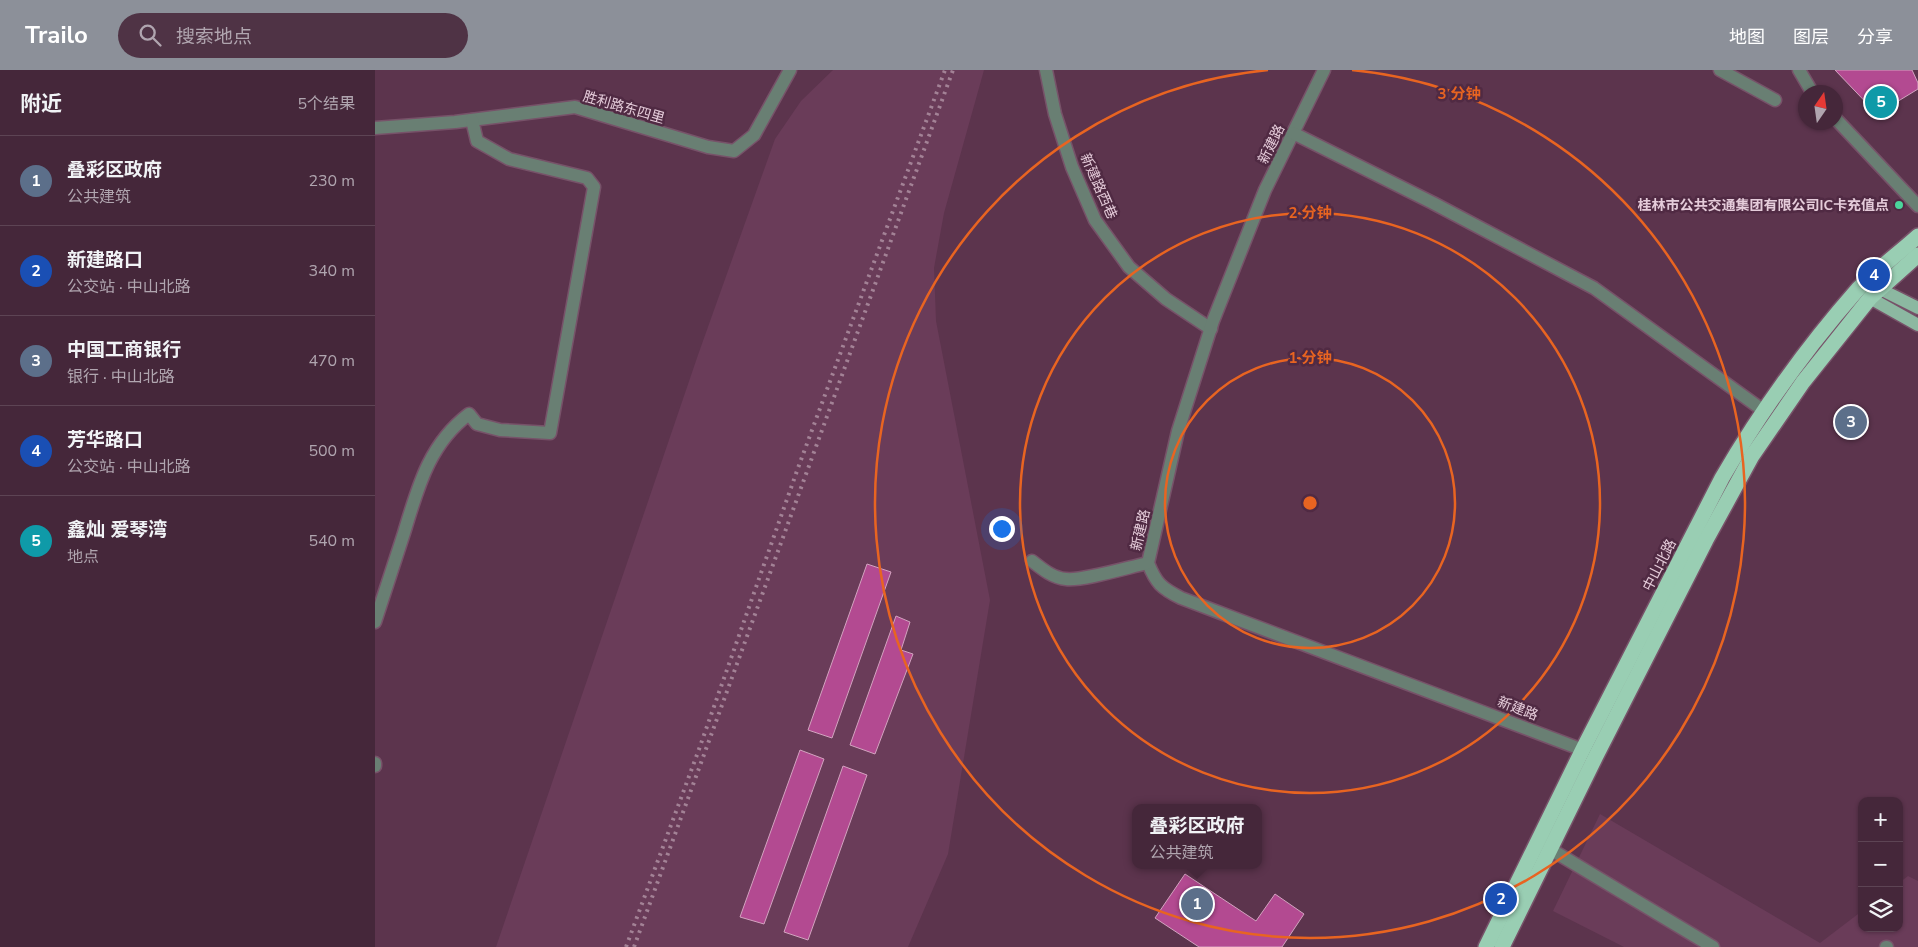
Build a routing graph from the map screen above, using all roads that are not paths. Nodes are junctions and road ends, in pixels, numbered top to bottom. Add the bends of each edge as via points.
1 (790, 70) edge
2 (1046, 70) edge
3 (1324, 70) edge
4 (1720, 70) edge
5 (1799, 70) edge
6 (1808, 85) edge
7 (1775, 100) dead end
8 (472, 120) junction
9 (1843, 126) edge
10 (375, 128) edge
11 (1293, 133) junction
12 (1918, 206) edge
13 (1918, 236) edge
14 (1918, 256) edge
15 (1870, 292) junction
16 (1918, 308) edge
17 (1918, 325) edge
18 (1211, 329) junction
19 (1764, 411) junction
20 (1032, 561) dead end
21 (1148, 563) junction
22 (375, 622) edge
23 (1590, 752) junction
24 (1550, 849) junction
25 (1486, 947) edge
26 (1502, 947) edge
27 (1713, 947) edge

1 - 8 street, 胜利路东四里 via 754,135 734,151 708,147 575,107
2 - 18 street, 新建路西巷 via 1055,114 1095,220 1129,266 1166,299
3 - 11 street, 新建路
4 - 7 street
5 - 6 street
8 - 10 street, 胜利路东四里
8 - 22 street via 477,140 509,159 587,178 594,188 550,433 500,430 477,424 469,414 449,431 434,452 420,482
9 - 12 street
11 - 18 street, 新建路 via 1265,190
11 - 19 street via 1593,288
13 - 15 highway, 中山北路
14 - 15 highway, 中山北路
15 - 16 main road
15 - 17 main road
15 - 19 highway, 中山北路 via 1791,374
15 - 23 highway, 中山北路 via 1752,456
18 - 21 street, 新建路 via 1178,431
19 - 23 highway, 中山北路 via 1722,478
20 - 21 street via 1043,570 1067,579
21 - 23 street, 新建路 via 1155,580 1165,590 1181,598
23 - 24 highway, 中山北路
23 - 25 highway, 中山北路
24 - 26 highway, 中山北路
24 - 27 street

